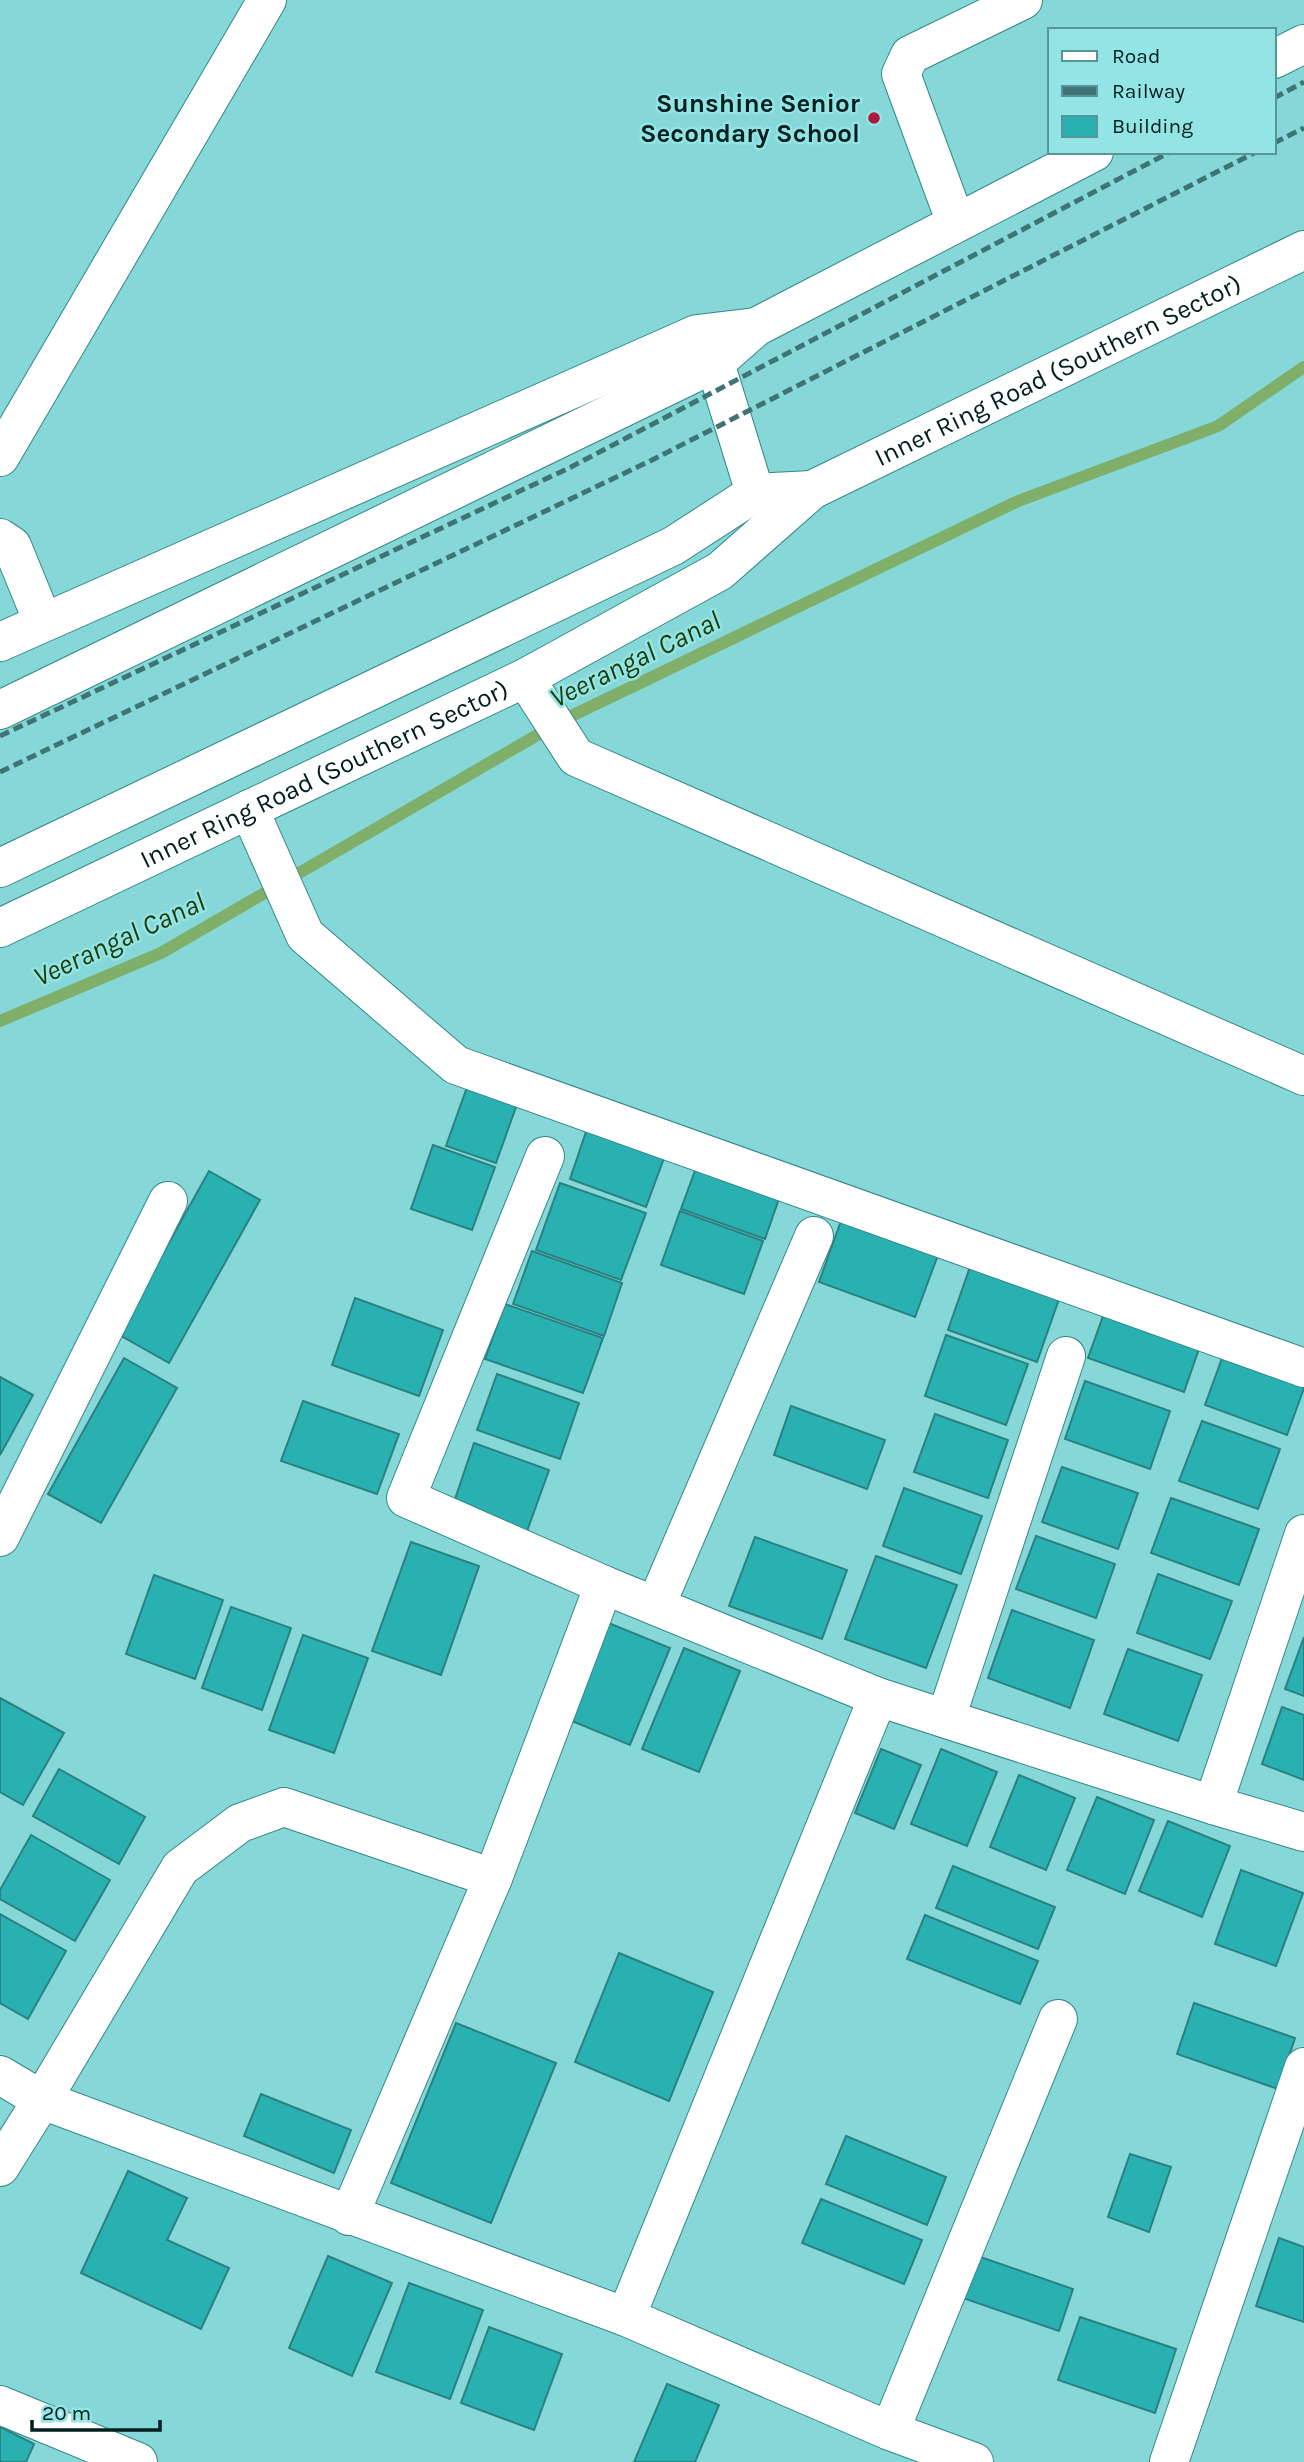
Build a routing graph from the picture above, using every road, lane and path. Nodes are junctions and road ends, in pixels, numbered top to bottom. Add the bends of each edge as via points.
1 (267, 0) edge
2 (1023, 0) edge
3 (1304, 44) edge
4 (1276, 58) edge
5 (1090, 154) edge
6 (957, 223) junction
7 (1304, 250) edge
8 (756, 327) junction
9 (715, 363) junction
10 (0, 457) edge
11 (812, 490) junction
12 (755, 493) junction
13 (6, 542) edge
14 (43, 622) junction
15 (0, 642) edge
16 (534, 693) junction
17 (0, 710) edge
18 (249, 809) junction
19 (0, 868) edge
20 (0, 928) edge
21 (1304, 1076) edge
22 (545, 1156) dead end
23 (168, 1201) dead end
24 (814, 1236) dead end
25 (1066, 1356) dead end
26 (1304, 1368) edge
27 (1304, 1534) edge
28 (0, 1537) edge
29 (604, 1585) junction
30 (656, 1605) junction
31 (878, 1697) junction
32 (946, 1718) junction
33 (1213, 1805) junction
34 (1304, 1832) edge
35 (493, 1878) junction
36 (1058, 2020) dead end
37 (1304, 2067) edge
38 (0, 2076) edge
39 (42, 2100) junction
40 (0, 2167) edge
41 (349, 2216) junction
42 (626, 2317) junction
43 (0, 2405) edge
44 (890, 2431) junction
45 (138, 2462) edge
46 (974, 2462) edge
47 (1169, 2462) edge

1 - 10 street
2 - 6 street via 910,55 901,74
3 - 4 street
5 - 6 street
6 - 8 street
7 - 11 street, Inner Ring Road (Southern Sector)
8 - 9 street
8 - 14 street via 697,334
9 - 12 street
9 - 17 street
11 - 12 street, Inner Ring Road (Southern Sector)
11 - 16 street, Inner Ring Road (Southern Sector) via 720,571
12 - 19 street, Inner Ring Road (Southern Sector) via 673,546
13 - 14 street
14 - 15 street
16 - 18 street, Inner Ring Road (Southern Sector)
16 - 21 street via 576,757
18 - 20 street, Inner Ring Road (Southern Sector)
18 - 26 street via 305,935 456,1065
22 - 29 street via 407,1498
23 - 28 street
24 - 30 street
25 - 32 street
27 - 33 street
29 - 30 street
29 - 35 street
30 - 31 street
31 - 32 street
31 - 42 street
32 - 33 street
33 - 34 street
35 - 39 street via 284,1807 240,1823 180,1868
35 - 41 street
36 - 44 street
37 - 47 street
38 - 39 street
39 - 40 street
39 - 41 street
41 - 42 street
42 - 44 street
43 - 45 street
44 - 46 street

